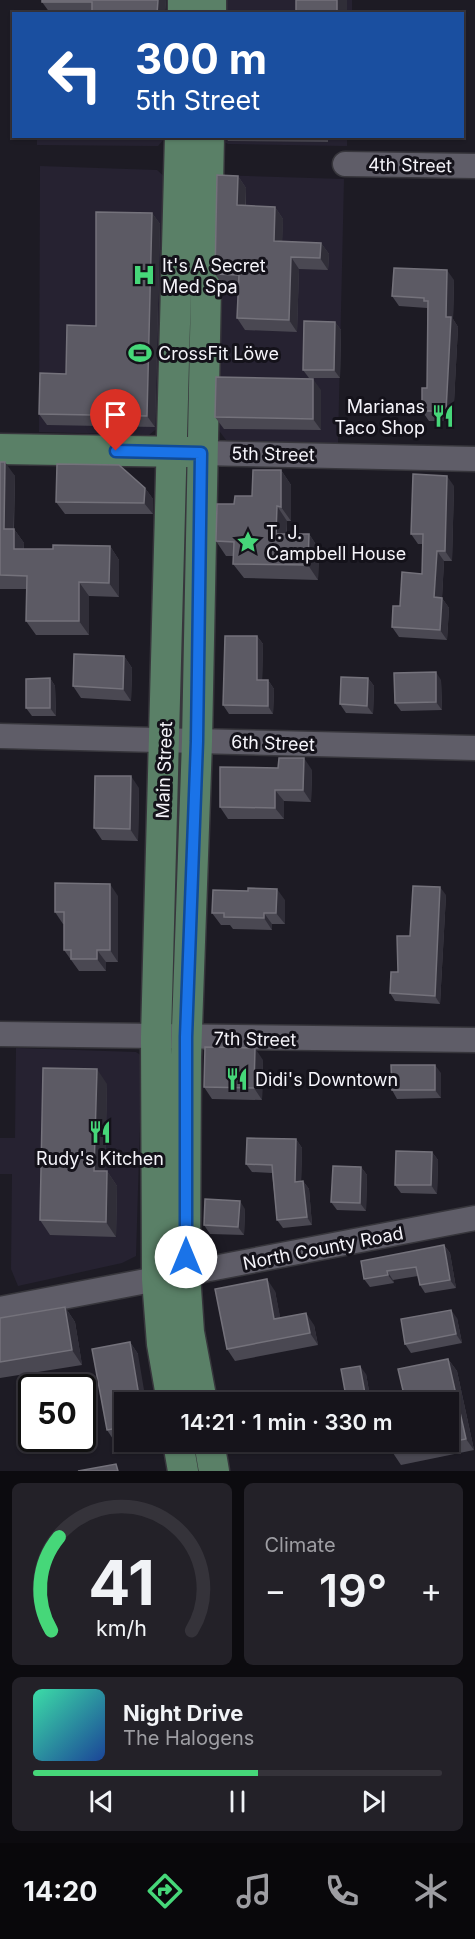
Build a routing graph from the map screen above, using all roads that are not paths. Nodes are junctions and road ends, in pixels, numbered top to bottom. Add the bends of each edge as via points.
1 (180, 138) edge
2 (208, 138) edge
3 (345, 164) dead end
4 (475, 166) edge
5 (0, 449) edge
6 (170, 452) junction
7 (201, 453) junction
8 (475, 459) edge
9 (0, 736) edge
10 (165, 740) junction
11 (197, 741) junction
12 (475, 748) edge
13 (0, 1034) edge
14 (156, 1037) junction
15 (186, 1037) junction
16 (475, 1040) edge
17 (475, 1218) edge
18 (171, 1277) junction
19 (0, 1309) edge
20 (170, 1392) edge
21 (200, 1392) edge
22 (180, 1452) edge
23 (211, 1452) edge
24 (183, 1471) edge
25 (214, 1471) edge

1 - 6 main road, Main Street
2 - 7 main road, Main Street
3 - 4 street, 4th Street
5 - 6 main road, 5th Street
6 - 7 main road, 5th Street
6 - 10 main road, Main Street
7 - 8 street, 5th Street
7 - 11 main road, Main Street
9 - 10 street, 6th Street
10 - 11 street, 6th Street
10 - 14 main road, Main Street
11 - 12 street, 6th Street
11 - 15 main road, Main Street
13 - 14 street, 7th Street
14 - 15 street, 7th Street
14 - 18 main road, Main Street
15 - 16 street, 7th Street
15 - 18 main road, Main Street
17 - 18 street, North County Road
18 - 19 street, North County Road
18 - 20 main road, Main Street via 162,1344
18 - 21 main road, Main Street via 189,1332
22 - 24 main road
23 - 25 main road

